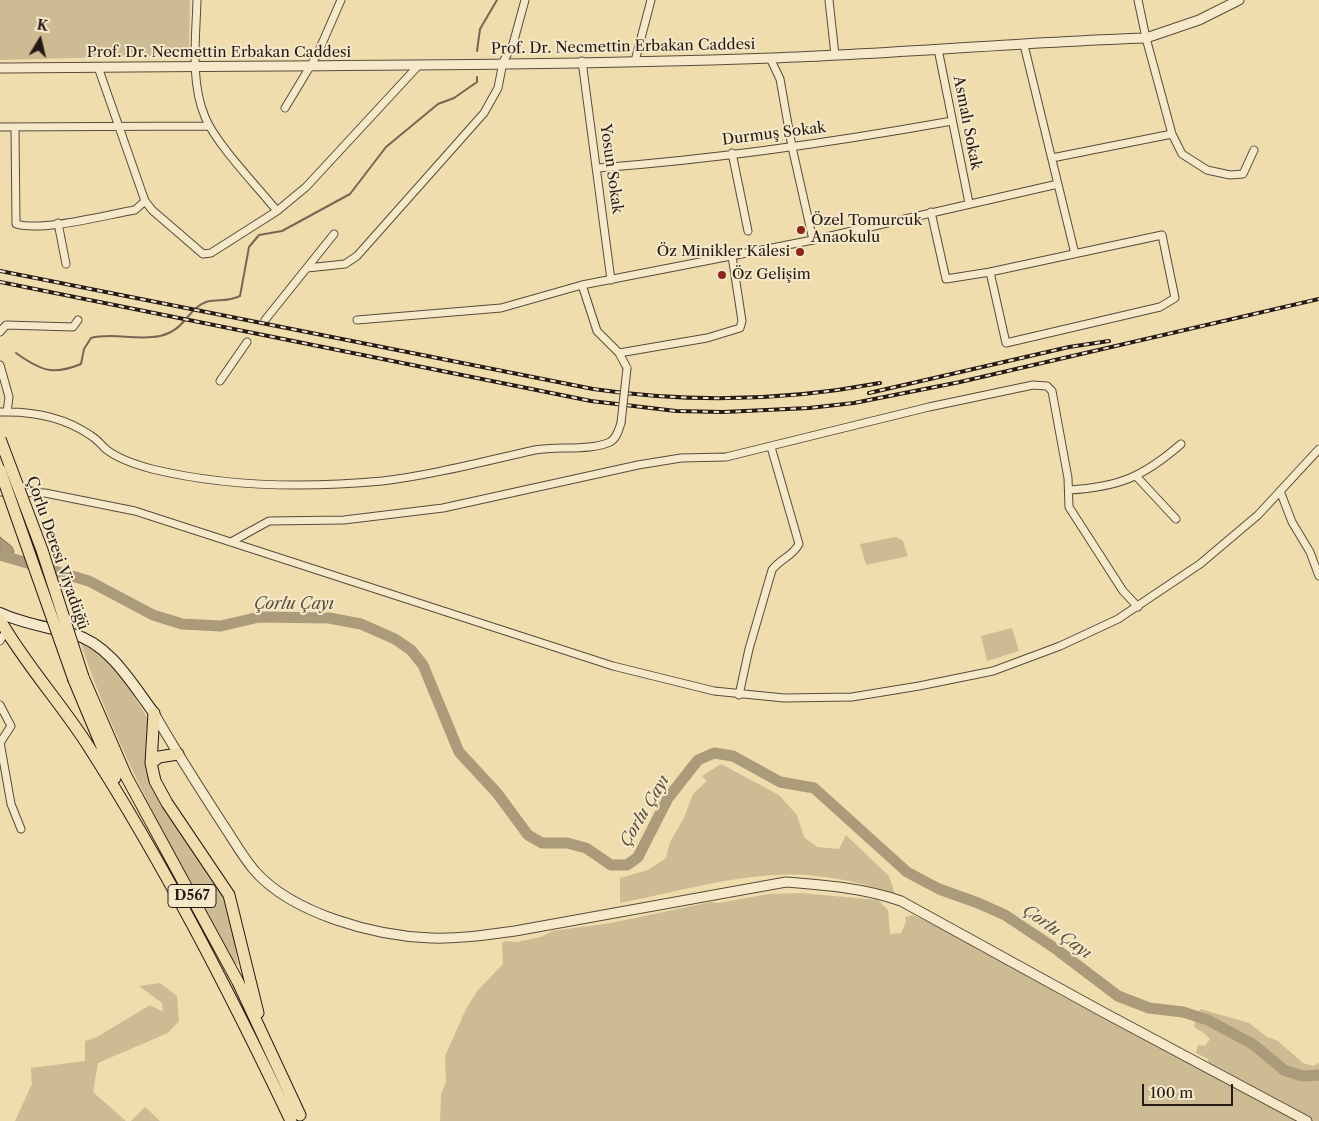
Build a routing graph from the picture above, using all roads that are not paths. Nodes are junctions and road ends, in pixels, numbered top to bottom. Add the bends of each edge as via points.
1 (197, 0) edge
2 (341, 0) edge
3 (525, 0) edge
4 (651, 0) edge
5 (829, 0) edge
6 (1138, 0) edge
7 (1239, 0) edge
8 (1146, 38) junction
9 (1024, 44) junction
10 (938, 49) junction
11 (835, 55) junction
12 (770, 58) junction
13 (635, 61) junction
14 (503, 62) junction
15 (582, 62) junction
16 (309, 65) junction
17 (195, 66) junction
18 (418, 66) junction
19 (98, 67) junction
20 (0, 68) edge
21 (285, 108) dead end
22 (952, 121) junction
23 (209, 126) junction
24 (0, 127) edge
25 (119, 127) junction
26 (15, 128) junction
27 (1172, 134) junction
28 (792, 147) junction
29 (1254, 150) dead end
30 (732, 153) junction
31 (1052, 158) junction
32 (598, 168) junction
33 (1058, 184) junction
34 (145, 201) junction
35 (969, 203) junction
36 (277, 210) junction
37 (931, 212) junction
38 (58, 223) junction
39 (748, 231) dead end
40 (334, 234) dead end
41 (813, 240) junction
42 (1075, 254) junction
43 (732, 256) junction
44 (66, 264) dead end
45 (307, 268) junction
46 (990, 272) junction
47 (612, 280) junction
48 (582, 285) junction
49 (78, 320) dead end
50 (265, 320) dead end
51 (357, 320) dead end
52 (0, 332) edge
53 (246, 342) dead end
54 (619, 353) junction
55 (0, 365) edge
56 (220, 381) dead end
57 (4, 412) edge
58 (0, 439) edge
59 (1181, 444) dead end
60 (771, 447) junction
61 (1319, 449) edge
62 (0, 470) edge
63 (1136, 476) junction
64 (1069, 490) junction
65 (1280, 491) junction
66 (0, 492) edge
67 (1176, 519) dead end
68 (231, 542) junction
69 (1319, 576) edge
70 (1138, 607) junction
71 (0, 612) edge
72 (0, 620) edge
73 (3, 636) edge
74 (79, 679) junction
75 (739, 695) junction
76 (0, 705) edge
77 (154, 713) junction
78 (0, 743) edge
79 (178, 754) junction
80 (151, 763) junction
81 (135, 823) junction
82 (21, 828) dead end
83 (298, 1119) edge
84 (1307, 1121) edge

1 - 17 street
2 - 16 street via 317,55
3 - 14 street via 513,44
4 - 13 street
5 - 11 street
6 - 8 street
7 - 8 street, Prof. Dr. Necmettin Erbakan Caddesi via 1199,20
8 - 9 street, Prof. Dr. Necmettin Erbakan Caddesi
8 - 27 street
9 - 10 street, Prof. Dr. Necmettin Erbakan Caddesi
9 - 31 street
10 - 11 street, Prof. Dr. Necmettin Erbakan Caddesi
10 - 22 street, Asmalı Sokak
11 - 12 street, Prof. Dr. Necmettin Erbakan Caddesi
12 - 13 street, Prof. Dr. Necmettin Erbakan Caddesi
12 - 28 street via 780,78
13 - 15 street, Prof. Dr. Necmettin Erbakan Caddesi
14 - 15 street, Prof. Dr. Necmettin Erbakan Caddesi
14 - 18 street, Prof. Dr. Necmettin Erbakan Caddesi
14 - 45 street via 498,88 484,113 357,256 345,264
15 - 32 street, Yosun Sokak
16 - 17 street, Prof. Dr. Necmettin Erbakan Caddesi
16 - 18 street, Prof. Dr. Necmettin Erbakan Caddesi
16 - 21 street
17 - 19 street, Prof. Dr. Necmettin Erbakan Caddesi
17 - 23 street
18 - 36 street via 306,187
19 - 20 street, Prof. Dr. Necmettin Erbakan Caddesi
19 - 25 street
22 - 28 street, Durmuş Sokak
22 - 35 street, Asmalı Sokak
23 - 25 street
23 - 36 street
24 - 26 street
25 - 26 street
25 - 34 street
26 - 38 street via 16,224
27 - 29 street via 1182,154 1190,161 1230,176 1243,174
27 - 31 street
28 - 30 street, Durmuş Sokak
28 - 41 street
30 - 32 street, Durmuş Sokak
30 - 39 street
31 - 33 street
32 - 47 street, Yosun Sokak
33 - 35 street
33 - 42 street
34 - 36 street via 203,254 210,253
34 - 38 street via 135,210
35 - 37 street
37 - 41 street
37 - 46 street via 946,279
38 - 44 street
40 - 45 street
41 - 43 street
42 - 46 street
42 - 46 street via 1162,235 1175,298 1160,307 1006,343
43 - 47 street
43 - 54 street via 742,321 740,328 707,338
45 - 50 street
47 - 48 street
48 - 51 street via 501,308
48 - 54 street via 597,331
49 - 52 street via 73,327 6,325
53 - 56 street
54 - 57 street, bridge via 627,368 622,422 611,441 548,448 384,480 311,486 221,480 152,468 126,461 73,425 41,414
55 - 57 street via 9,397
58 - 74 highway, Çorlu Deresi Viyadüğü / D567, bridge via 42,550
59 - 63 street via 1159,463
60 - 64 street via 929,407 1033,385 1046,386 1052,391
60 - 68 street via 726,457 681,458 638,465 443,508 344,520 269,522
60 - 75 street via 799,544 772,570
61 - 65 street
62 - 74 highway, Çorlu Deresi Viyadüğü / D567, bridge
63 - 64 street via 1095,488
63 - 67 street
64 - 70 street via 1069,507 1123,591
65 - 69 street
65 - 70 street via 1258,515 1200,564
66 - 68 street via 45,493 91,502
68 - 75 street via 613,666
70 - 75 street via 1118,620 1060,646 993,671 852,696 784,698
71 - 77 main road via 20,622 76,634 102,649
72 - 73 highway
73 - 81 highway via 87,743
74 - 81 highway, D567
74 - 83 highway, D567 via 126,776 238,982
76 - 78 street via 11,726
77 - 79 street
77 - 80 highway
78 - 82 street via 11,804
79 - 80 highway via 159,757
79 - 84 street via 254,870 278,893 317,913 396,934 431,938 469,937 786,882 824,884 868,892 901,901
80 - 83 highway via 155,780 167,803 228,895 260,1024
81 - 83 highway, D567

